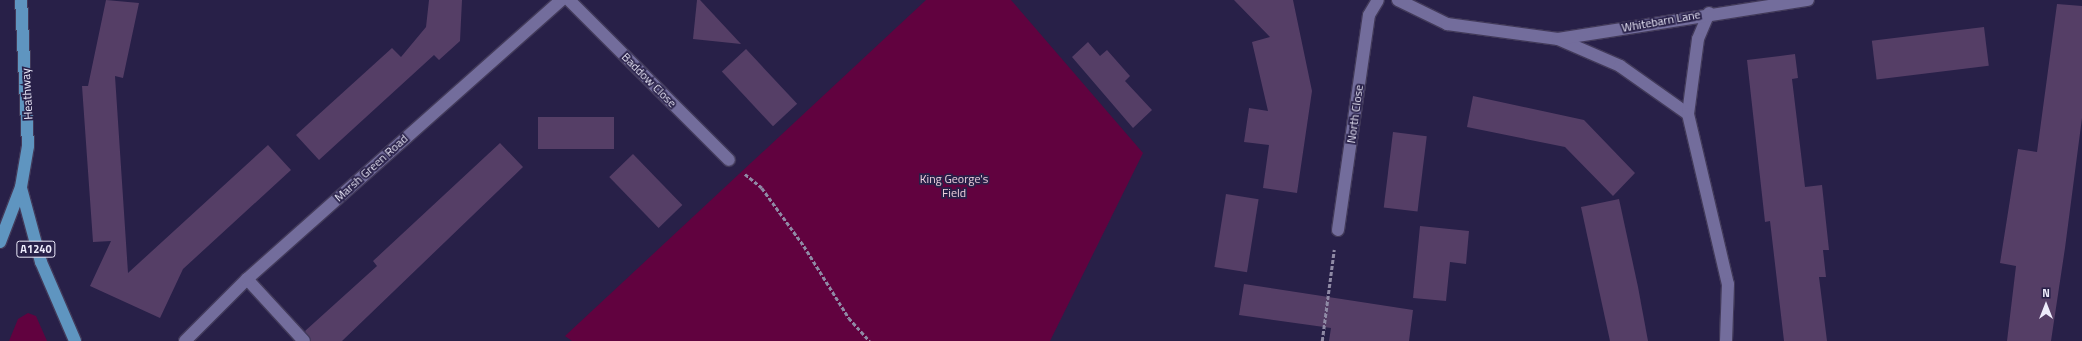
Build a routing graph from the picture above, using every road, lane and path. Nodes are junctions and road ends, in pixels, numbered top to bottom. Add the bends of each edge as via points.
1 (21, 0) edge
2 (561, 0) edge
3 (569, 0) edge
4 (1378, 0) edge
5 (1398, 0) edge
6 (1808, 0) edge
7 (1709, 13) junction
8 (1558, 39) junction
9 (1688, 114) junction
10 (729, 160) joint
11 (21, 187) junction
12 (1338, 230) joint
13 (0, 242) edge
14 (247, 279) junction
15 (75, 341) edge
16 (185, 341) edge
17 (304, 341) edge
18 (870, 341) edge
19 (1322, 341) edge
20 (1726, 341) edge

1 - 11 main road, Heathway / A1240 via 28,122
2 - 14 street, Marsh Green Road
3 - 10 street, Baddow Close
4 - 12 street, North Close via 1369,15
5 - 8 street, Whitebarn Lane via 1447,24
6 - 7 street
7 - 8 street, Whitebarn Lane
7 - 9 street, Whitebarn Lane via 1698,39
8 - 9 street, Whitebarn Lane via 1620,66
9 - 20 street, Whitebarn Lane via 1728,284
10 - 18 path via 762,188 804,246 849,318
11 - 13 main road, Heathway / A1240
11 - 15 main road, Heathway / A1240 via 40,262
12 - 19 path
14 - 16 street, Marsh Green Road
14 - 17 street

